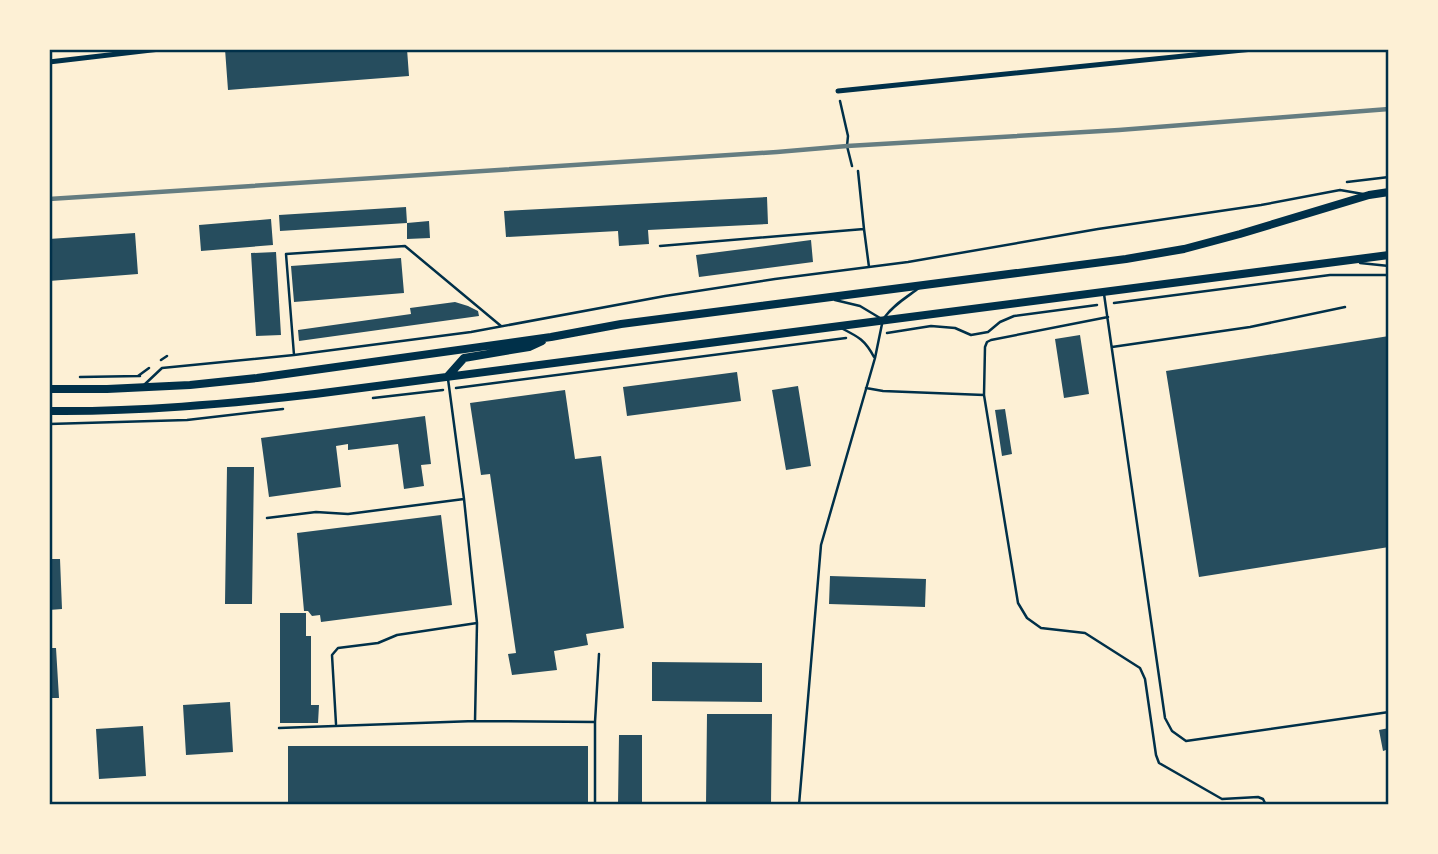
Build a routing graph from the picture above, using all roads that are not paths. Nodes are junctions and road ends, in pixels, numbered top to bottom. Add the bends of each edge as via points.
1 (160, 49) edge
2 (1253, 49) edge
3 (49, 62) edge
4 (838, 91) road end
5 (858, 171) road end
6 (1389, 191) edge
7 (1369, 195) junction
8 (864, 229) junction
9 (660, 246) dead end
10 (1389, 255) edge
11 (1347, 261) junction
12 (1389, 266) edge
13 (869, 267) junction
14 (922, 285) junction
15 (1104, 292) junction
16 (828, 298) junction
17 (1345, 307) dead end
18 (1108, 317) junction
19 (883, 320) junction
20 (501, 326) junction
21 (838, 327) junction
22 (551, 337) junction
23 (1112, 347) junction
24 (293, 355) junction
25 (875, 358) junction
26 (448, 376) junction
27 (141, 387) junction
28 (866, 388) junction
29 (49, 389) edge
30 (984, 396) junction
31 (49, 411) edge
32 (464, 499) junction
33 (267, 518) dead end
34 (477, 623) junction
35 (599, 654) dead end
36 (1389, 712) edge
37 (475, 721) junction
38 (595, 722) junction
39 (336, 726) junction
40 (279, 729) dead end
41 (595, 805) edge
42 (799, 805) edge
43 (1266, 805) edge

1 - 3 street
2 - 4 street
5 - 8 lane
6 - 7 main road
7 - 13 lane via 1340,190
7 - 14 main road via 1184,249
8 - 9 lane
8 - 13 lane
10 - 11 main road
11 - 12 lane
11 - 15 main road
13 - 20 lane via 665,296
14 - 16 main road
14 - 19 lane
15 - 18 lane
15 - 19 main road
16 - 19 lane via 860,306
16 - 22 main road
17 - 23 lane via 1250,327
18 - 23 lane
18 - 30 lane via 987,342
19 - 21 main road
19 - 25 lane
20 - 24 lane
20 - 24 lane via 405,246 286,254
21 - 25 lane via 859,337
21 - 26 main road
22 - 26 main road via 530,347 464,358
22 - 27 main road via 257,378
23 - 36 lane via 1165,718 1172,731 1186,741
24 - 27 lane via 162,368
25 - 28 lane
26 - 31 main road via 183,408
26 - 32 lane
27 - 29 main road
28 - 30 lane
28 - 42 lane via 821,545
30 - 43 lane via 1018,603 1027,618 1041,628 1085,633 1140,668 1159,764 1222,799 1258,797
32 - 33 lane via 348,514 316,512
32 - 34 lane
34 - 37 lane
34 - 39 lane via 338,648 332,655
35 - 38 lane
37 - 38 lane
37 - 39 lane
38 - 41 lane
39 - 40 lane

